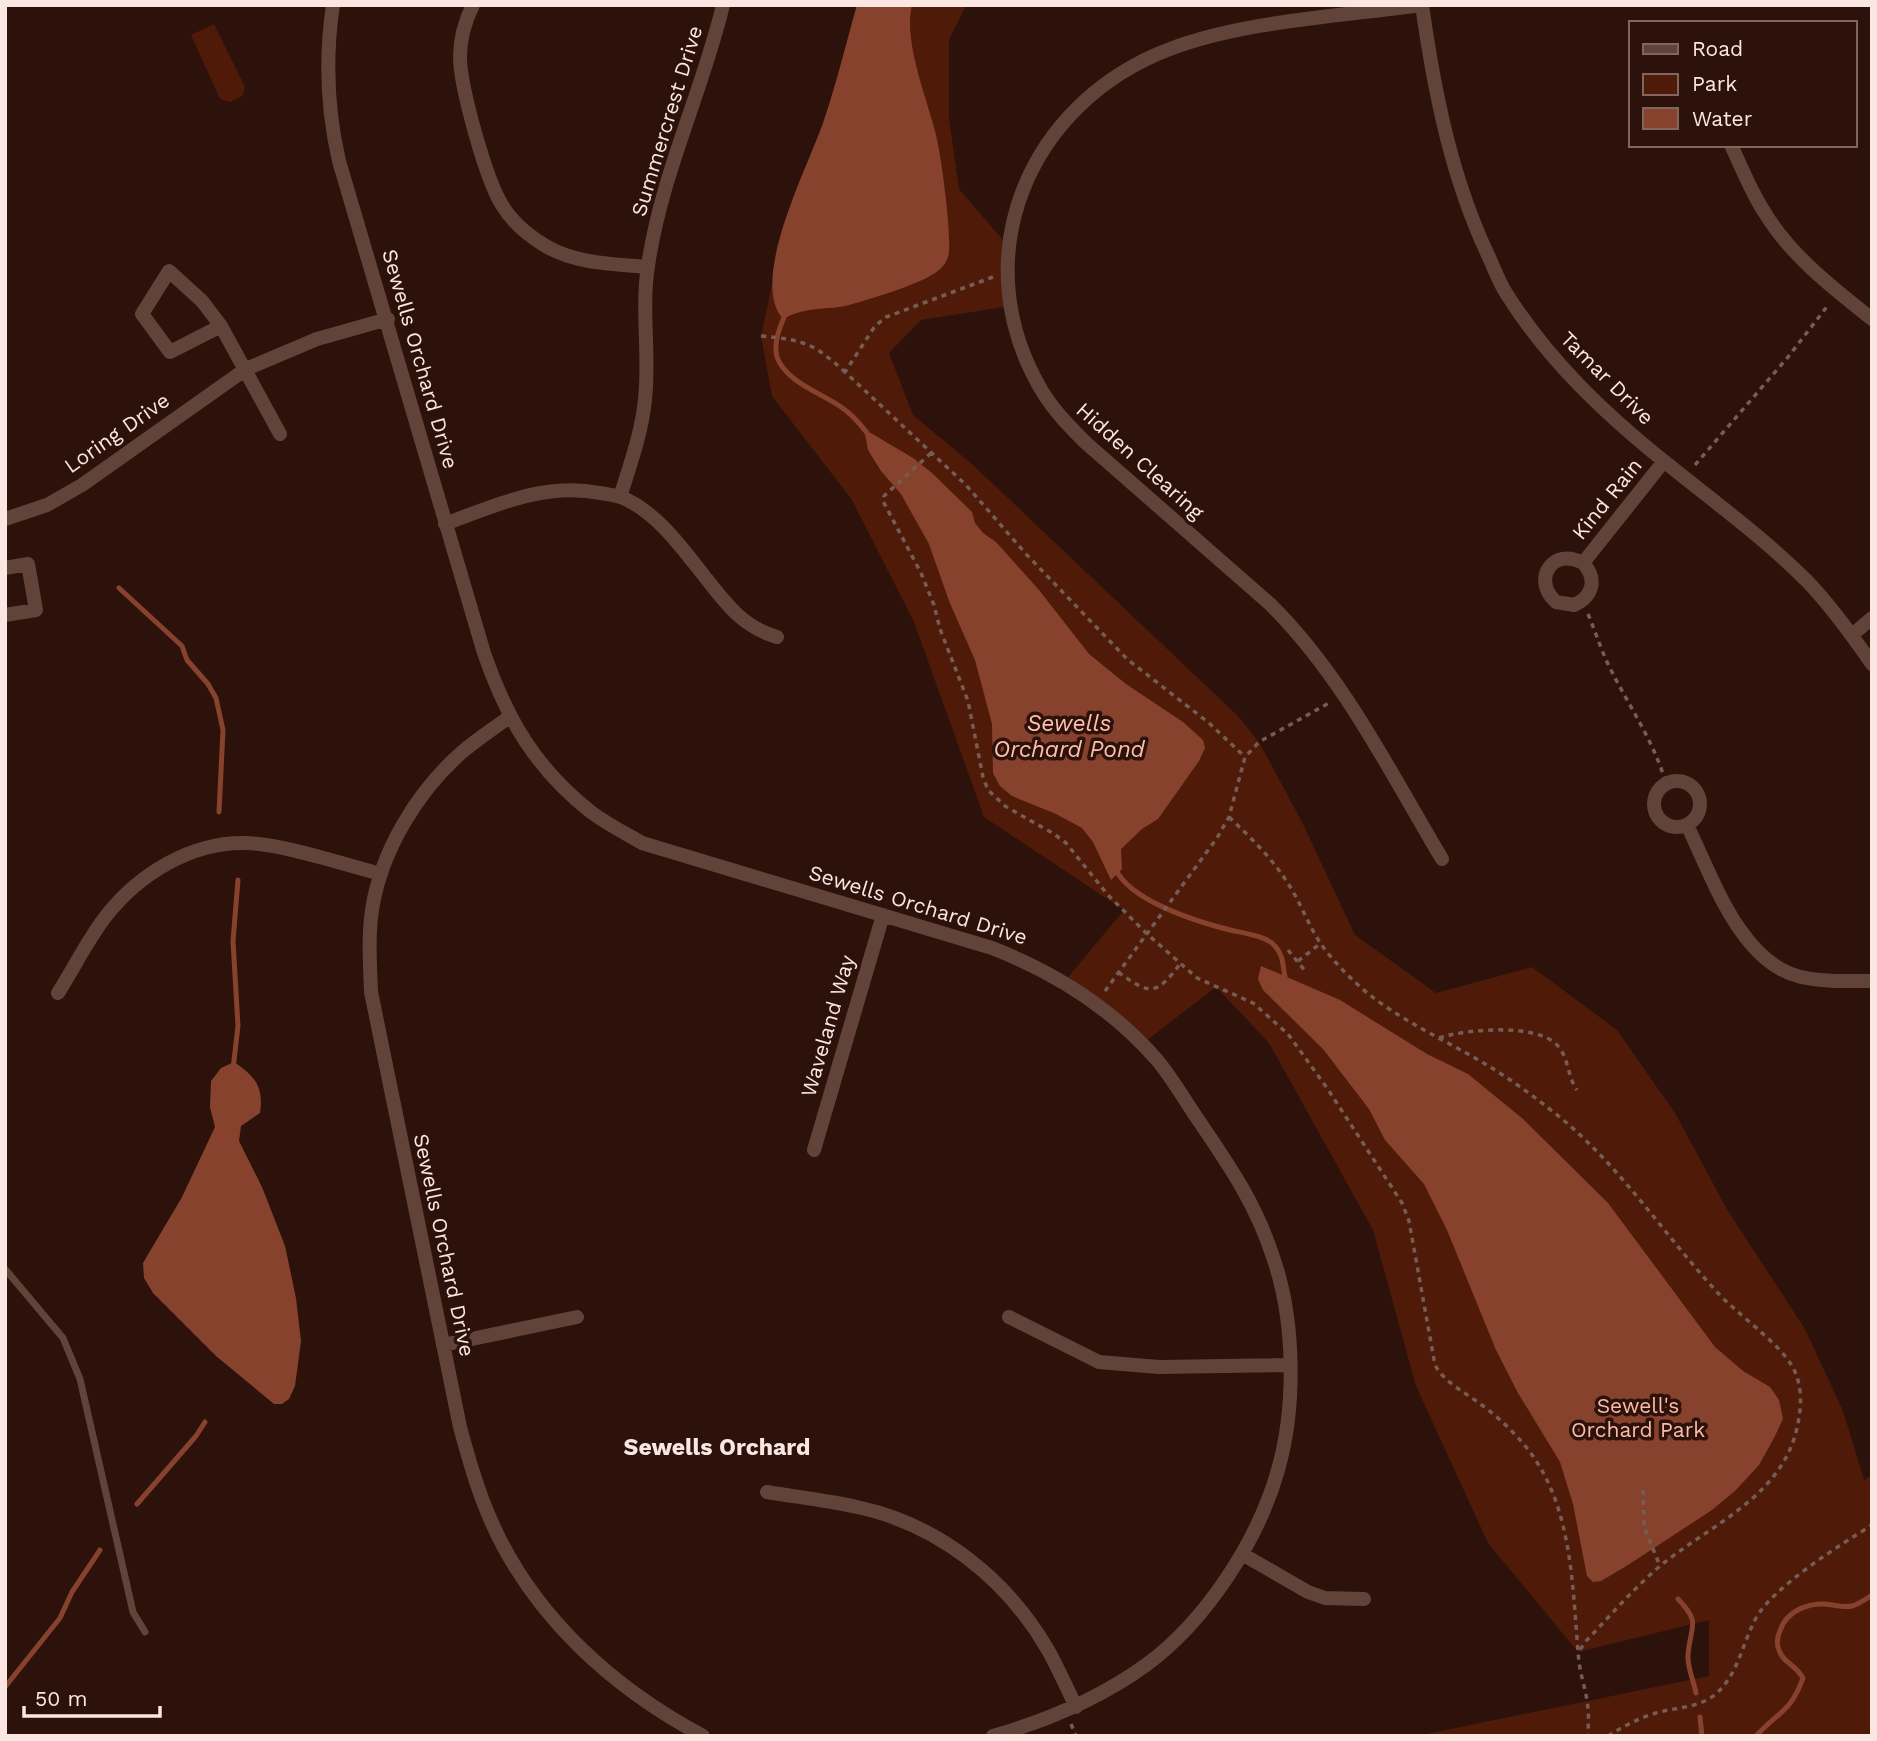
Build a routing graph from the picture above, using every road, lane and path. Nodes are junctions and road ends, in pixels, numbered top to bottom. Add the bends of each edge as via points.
1 (333, 5) edge
2 (473, 5) edge
3 (723, 5) edge
4 (1422, 5) edge
5 (1732, 147) edge
6 (648, 267) junction
7 (1007, 273) junction
8 (1839, 292) junction
9 (1869, 311) edge
10 (388, 319) junction
11 (221, 326) junction
12 (761, 336) dead end
13 (246, 369) junction
14 (845, 372) junction
15 (280, 434) dead end
16 (931, 453) junction
17 (1664, 461) junction
18 (1685, 478) junction
19 (620, 497) junction
20 (5, 519) edge
21 (446, 523) junction
22 (1583, 563) junction
23 (5, 568) edge
24 (1581, 602) junction
25 (5, 615) edge
26 (1872, 618) edge
27 (1852, 635) junction
28 (777, 637) dead end
29 (1872, 664) edge
30 (1343, 694) junction
31 (509, 718) junction
32 (1245, 757) junction
33 (1666, 784) junction
34 (1229, 817) junction
35 (1687, 825) junction
36 (1442, 859) dead end
37 (381, 874) junction
38 (883, 915) junction
39 (1146, 933) junction
40 (1321, 943) junction
41 (1288, 950) dead end
42 (1298, 961) junction
43 (1180, 964) junction
44 (1118, 972) junction
45 (1306, 972) dead end
46 (1872, 981) edge
47 (58, 993) dead end
48 (1096, 1003) junction
49 (1439, 1038) junction
50 (1577, 1090) dead end
51 (814, 1150) dead end
52 (5, 1269) edge
53 (577, 1317) dead end
54 (1009, 1317) dead end
55 (443, 1345) junction
56 (1290, 1365) junction
57 (1643, 1490) dead end
58 (767, 1492) dead end
59 (1872, 1525) edge
60 (1242, 1554) junction
61 (1660, 1566) junction
62 (1364, 1599) dead end
63 (145, 1632) dead end
64 (1578, 1652) junction
65 (1076, 1707) junction
66 (703, 1736) edge
67 (993, 1736) edge
68 (1588, 1736) edge
69 (1608, 1736) edge

1 - 10 street, Sewells Orchard Drive via 327,54 331,124
2 - 6 street via 460,57 463,84 501,205 530,235 557,251 592,262
3 - 6 street, Summercrest Drive via 669,172
4 - 7 street, Hidden Clearing via 1223,34 1170,49 1126,70 1075,109 1036,159 1013,218
4 - 17 street, Tamar Drive via 1441,111 1464,197 1505,291 1570,377
5 - 8 street via 1765,215 1784,240
6 - 19 street, Summercrest Drive via 645,400
7 - 14 path via 886,317
7 - 30 street, Hidden Clearing via 1018,336 1041,390 1059,415 1296,629
8 - 9 street
8 - 18 path
10 - 13 street, Loring Drive via 317,339
10 - 21 street, Sewells Orchard Drive
11 - 11 street via 170,352 142,314 169,271
11 - 13 street
12 - 14 path via 813,346
13 - 15 street
13 - 20 street, Loring Drive via 82,485 47,505
14 - 16 path
16 - 32 path via 1127,659
16 - 39 path via 887,492 883,501 929,590 968,701 988,790 1005,806 1066,843
17 - 18 street, Tamar Drive
17 - 22 street, Kind Rain
18 - 27 street, Tamar Drive via 1807,582
19 - 21 street via 562,489 509,500
19 - 28 street via 667,530 741,620
21 - 31 street, Sewells Orchard Drive via 484,653
22 - 24 street, Kind Rain via 1592,583
22 - 24 street, Kind Rain via 1569,558 1554,562 1544,582 1556,602
23 - 25 street via 29,564 36,610
24 - 33 path
26 - 27 street
27 - 29 street, Tamar Drive
30 - 32 path via 1259,742
30 - 36 street, Hidden Clearing
31 - 37 street, Sewells Orchard Drive via 461,753 432,783 412,809
31 - 38 street, Sewells Orchard Drive via 559,783 592,813 642,843
32 - 34 path
33 - 35 street via 1656,795 1654,810 1667,825
33 - 35 street via 1686,784 1697,794 1698,814
34 - 39 path
34 - 40 path via 1288,882
35 - 46 street via 1733,919 1768,961 1801,977
37 - 47 street via 245,843 192,852 169,862 126,893 105,917
37 - 55 street, Sewells Orchard Drive via 370,929 371,992
38 - 48 street, Sewells Orchard Drive via 1030,963
38 - 51 street, Waveland Way
39 - 43 path
39 - 44 path
40 - 42 path
40 - 49 path via 1356,983
41 - 42 path
42 - 45 path
43 - 44 path via 1155,990 1139,987
43 - 64 path via 1205,983 1253,1003 1287,1034 1402,1203 1435,1365 1441,1376 1480,1404 1526,1447 1556,1500 1575,1594
44 - 48 path
48 - 56 street, Sewells Orchard Drive via 1158,1062 1242,1185 1275,1262
49 - 50 path via 1473,1031 1519,1031 1548,1038 1562,1051
49 - 61 path via 1514,1082 1590,1143 1717,1292 1792,1366 1801,1401 1788,1455 1756,1496
52 - 63 lane via 63,1338 72,1357 134,1612
53 - 55 street
54 - 56 street via 1099,1362 1158,1367
55 - 66 street, Sewells Orchard Drive via 472,1475 492,1525 519,1573 583,1652 665,1716
56 - 60 street, Sewells Orchard Drive via 1278,1470
57 - 61 path via 1644,1528
58 - 65 street via 859,1507 920,1528 953,1547 1012,1598 1048,1650
59 - 69 path via 1826,1554 1768,1603 1756,1617 1738,1665 1718,1692 1707,1700 1637,1720
60 - 62 street via 1308,1592 1325,1598
60 - 65 street, Sewells Orchard Drive via 1183,1633 1148,1664
61 - 64 path
64 - 68 path
65 - 67 street, Sewells Orchard Drive

